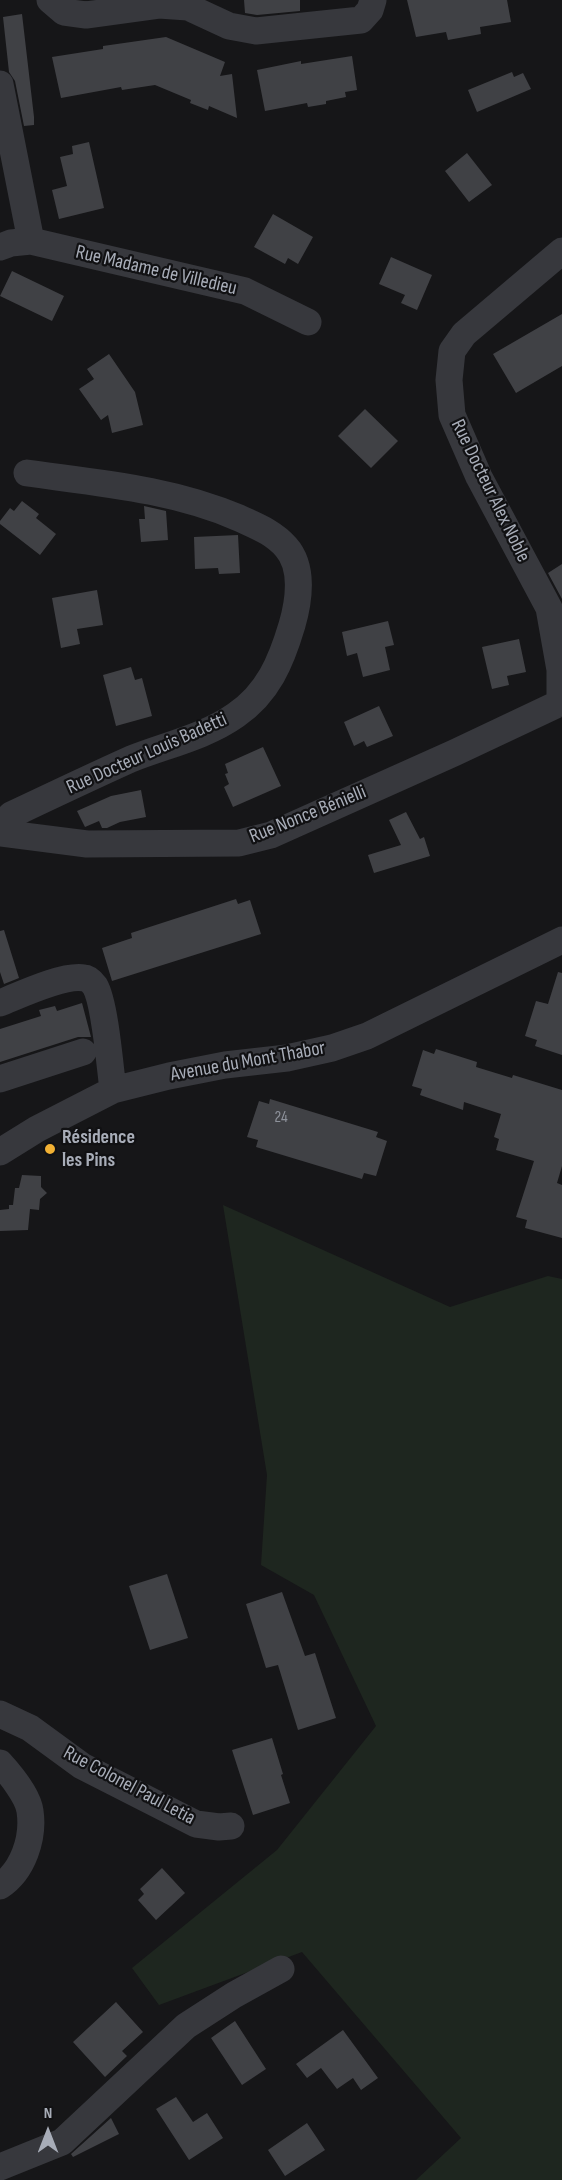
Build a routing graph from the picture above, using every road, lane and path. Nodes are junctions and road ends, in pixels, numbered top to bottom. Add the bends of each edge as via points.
1 (50, 0) edge
2 (373, 0) edge
3 (0, 84) edge
4 (31, 241) junction
5 (0, 247) edge
6 (562, 251) edge
7 (308, 322) dead end
8 (27, 473) dead end
9 (561, 702) edge
10 (0, 826) edge
11 (0, 832) edge
12 (562, 940) edge
13 (0, 1003) edge
14 (83, 1052) dead end
15 (0, 1079) edge
16 (113, 1090) junction
17 (0, 1152) edge
18 (0, 1714) edge
19 (0, 1763) edge
20 (231, 1826) dead end
21 (0, 1886) edge
22 (281, 1969) dead end
23 (0, 2167) edge

1 - 2 street via 64,12 86,15 159,5 188,7 229,26 256,31 361,20
3 - 4 street
4 - 5 street, Rue Madame de Villedieu
4 - 7 street, Rue Madame de Villedieu via 245,291
6 - 9 street, Rue Docteur Alex Noble via 464,334 452,351 449,380 452,415 479,477 549,608 560,670
8 - 10 street, Rue Docteur Louis Badetti via 158,491 227,513 266,530 286,547 295,564 299,588 283,654 255,701 234,717 11,815
9 - 11 street, Rue Nonce Bénielli via 271,835 239,843 87,844
12 - 16 street, Avenue du Mont Thabor via 367,1036 287,1058 225,1065
13 - 16 street via 50,984 86,978 100,1000
14 - 15 street
16 - 17 street, Avenue du Mont Thabor
18 - 20 street, Rue Colonel Paul Letia via 30,1728 82,1766 196,1824
19 - 21 street via 14,1778 30,1809 28,1850 10,1880
22 - 23 street via 186,2026 62,2142

